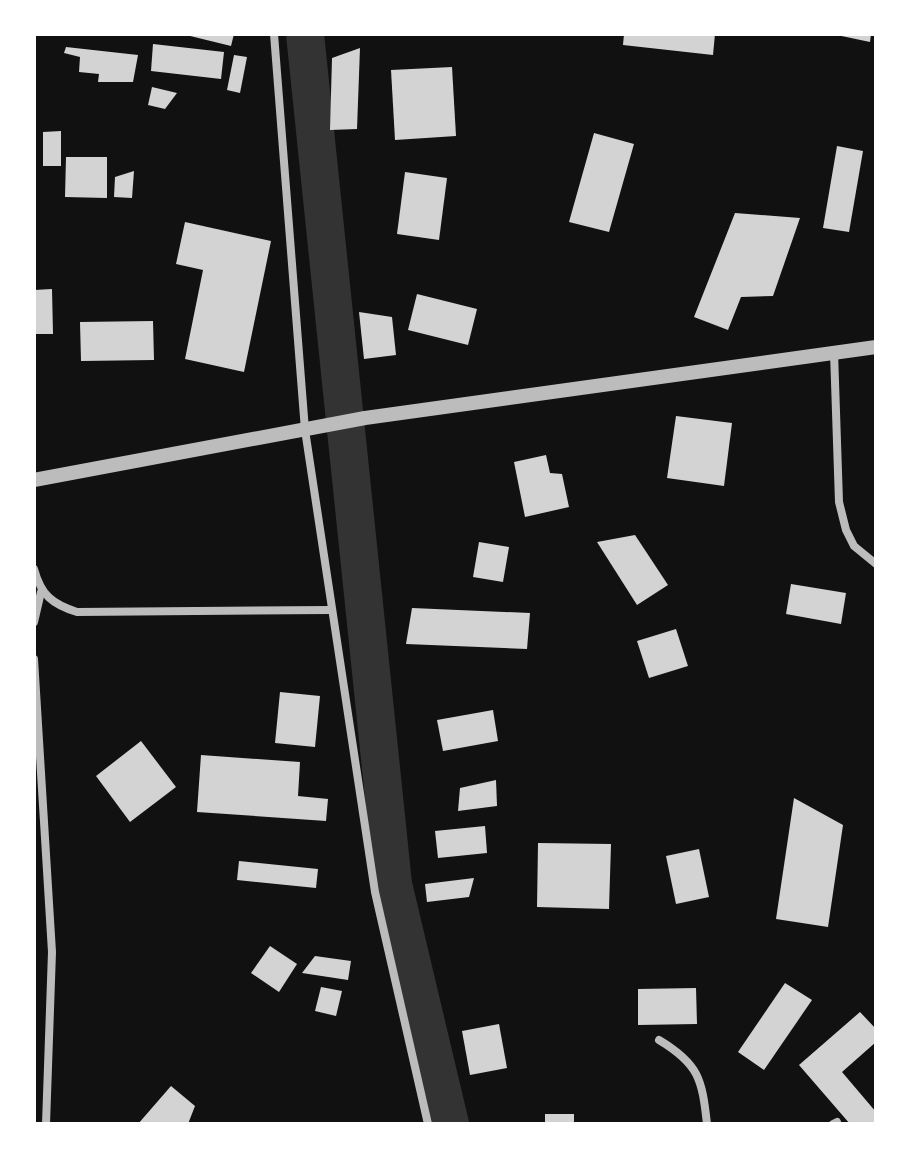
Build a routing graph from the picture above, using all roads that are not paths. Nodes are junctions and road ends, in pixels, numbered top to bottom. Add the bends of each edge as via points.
1 (274, 34) edge
2 (876, 347) edge
3 (833, 351) junction
4 (310, 429) junction
5 (34, 480) edge
6 (876, 564) edge
7 (34, 569) edge
8 (41, 592) junction
9 (330, 610) junction
10 (34, 622) edge
11 (34, 659) edge
12 (659, 1040) dead end
13 (46, 1124) edge
14 (428, 1124) edge
15 (707, 1124) edge

1 - 4 street
2 - 3 street
3 - 4 street
3 - 6 street via 839,502 854,546
4 - 5 street
4 - 9 street
7 - 8 street
8 - 9 street via 56,605 77,612
8 - 10 street
9 - 14 street via 375,892
11 - 13 street via 52,952
12 - 15 street via 684,1055 695,1071

